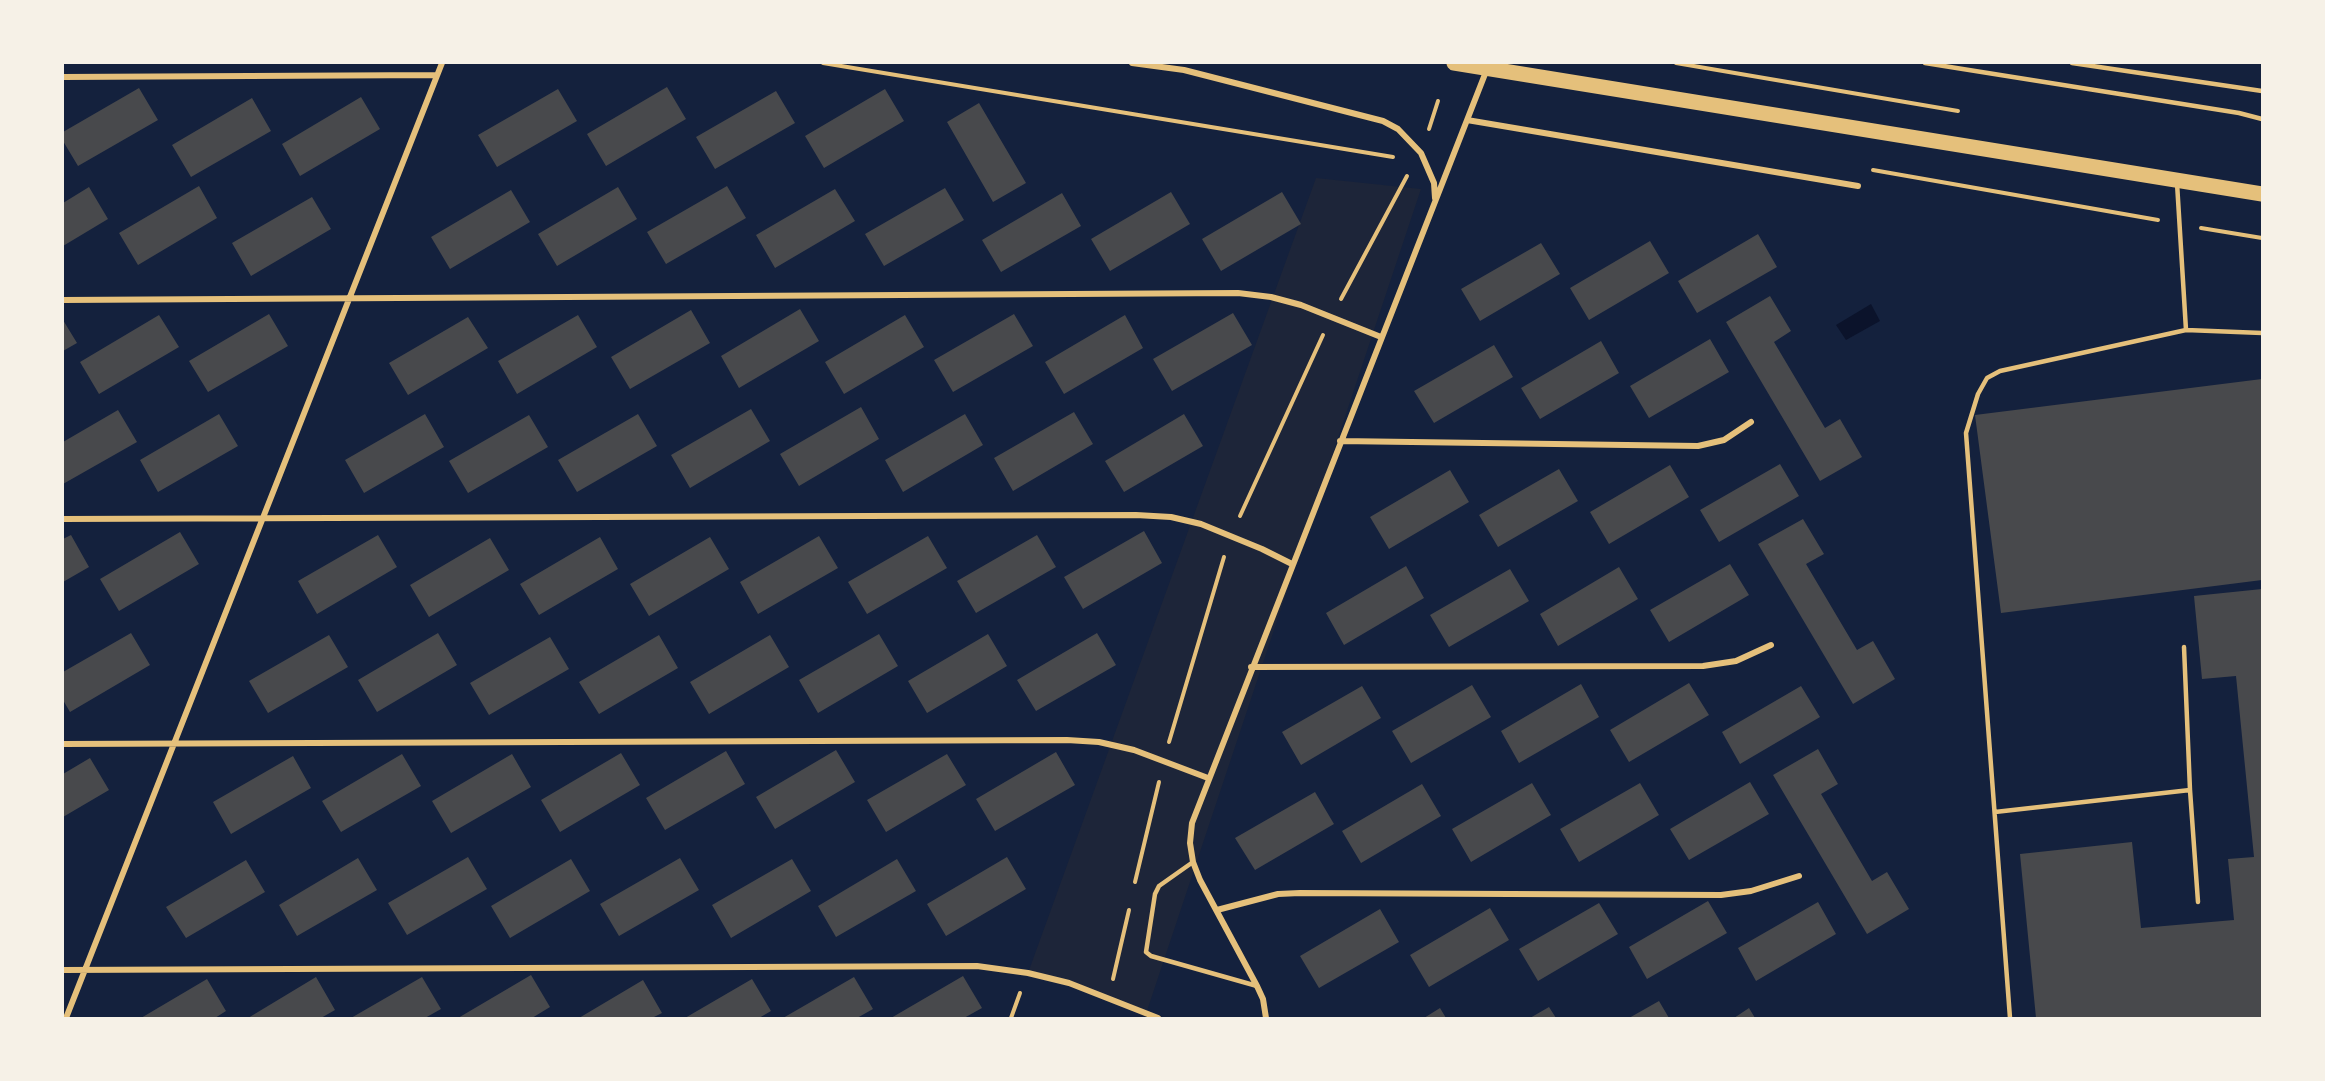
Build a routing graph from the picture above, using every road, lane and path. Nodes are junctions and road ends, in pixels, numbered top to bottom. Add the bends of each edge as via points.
1 (442, 63) edge
2 (1132, 63) edge
3 (1454, 63) edge
4 (1676, 63) edge
5 (1925, 63) edge
6 (2072, 63) edge
7 (1488, 66) edge
8 (437, 75) junction
9 (63, 77) edge
10 (2262, 92) edge
11 (1958, 111) dead end
12 (2262, 119) edge
13 (1467, 120) junction
14 (2177, 180) junction
15 (1858, 186) dead end
16 (2262, 194) edge
17 (1435, 198) junction
18 (349, 299) junction
19 (63, 300) edge
20 (2186, 330) junction
21 (2262, 333) edge
22 (1381, 337) junction
23 (1751, 422) dead end
24 (1340, 441) junction
25 (262, 517) junction
26 (63, 519) edge
27 (1292, 564) junction
28 (1772, 645) dead end
29 (2184, 647) dead end
30 (1251, 667) junction
31 (174, 743) junction
32 (63, 744) edge
33 (1208, 778) junction
34 (2190, 790) junction
35 (1995, 812) junction
36 (1193, 862) junction
37 (1799, 876) dead end
38 (2198, 902) dead end
39 (1216, 910) junction
40 (63, 970) edge
41 (85, 970) junction
42 (1257, 986) junction
43 (66, 1018) edge
44 (1158, 1018) edge
45 (1266, 1018) edge
46 (2010, 1018) edge

1 - 8 street
2 - 17 street via 1184,70 1367,116 1398,129 1411,140 1429,167
3 - 7 main road
4 - 11 path
5 - 12 lane
6 - 10 lane
7 - 13 street
7 - 14 main road
8 - 9 street
8 - 18 street
13 - 15 street
13 - 17 street
14 - 16 main road
14 - 20 lane
17 - 22 street
18 - 19 street
18 - 22 street via 1238,294 1271,297 1301,306
18 - 25 street
20 - 21 lane
20 - 35 lane via 2000,371 1987,378 1978,394 1966,433
22 - 24 street
23 - 24 street via 1724,440 1698,446
24 - 27 street
25 - 26 street
25 - 27 street via 1136,514 1201,524
25 - 31 street
27 - 30 street
28 - 30 street via 1736,661 1703,666
29 - 34 lane
30 - 33 street
31 - 32 street
31 - 33 street via 1066,740 1134,750
31 - 41 street
33 - 36 street via 1192,823
34 - 35 lane
34 - 38 lane
35 - 46 lane
36 - 39 street
36 - 42 lane via 1159,886 1146,952
37 - 39 street via 1751,891 1721,895 1300,893 1278,894
39 - 42 street
40 - 41 street
41 - 43 street
41 - 44 street via 976,966 1069,983
42 - 45 street

